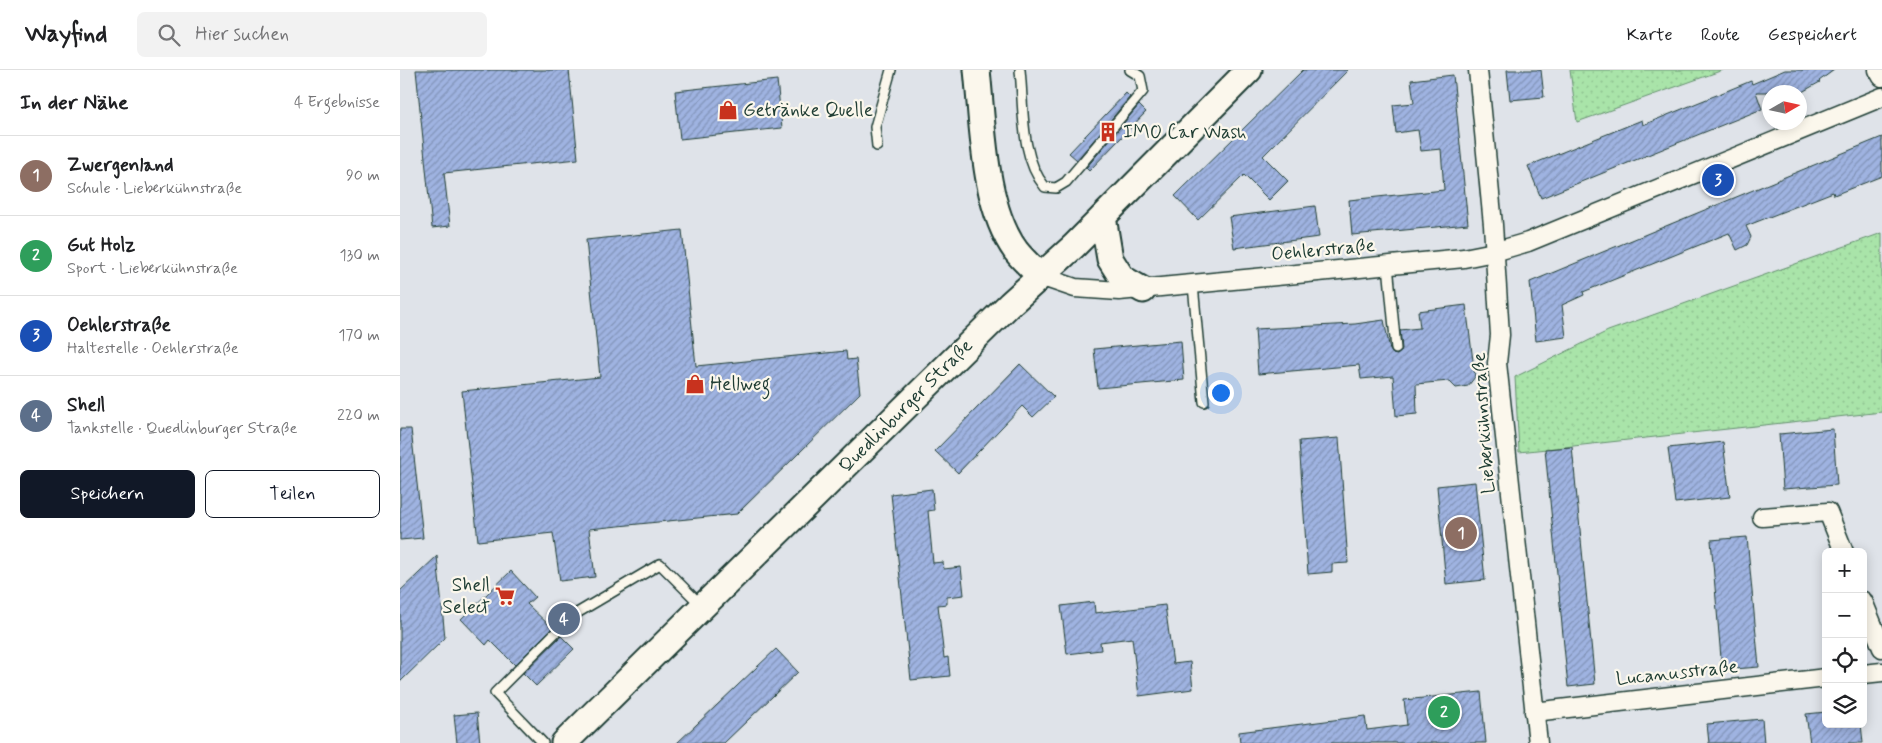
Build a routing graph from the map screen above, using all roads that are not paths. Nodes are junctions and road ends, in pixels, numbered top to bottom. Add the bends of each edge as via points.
1 (891, 70) edge
2 (977, 70) edge
3 (1020, 70) edge
4 (1130, 70) edge
5 (1249, 70) edge
6 (1478, 70) edge
7 (1878, 70) edge
8 (1882, 77) edge
9 (1882, 97) edge
10 (877, 146) dead end
11 (1103, 217) junction
12 (1494, 252) junction
13 (1388, 265) junction
14 (1040, 276) junction
15 (1193, 285) junction
16 (1144, 290) junction
17 (1396, 349) dead end
18 (1204, 402) dead end
19 (1762, 517) dead end
20 (1842, 548) edge
21 (702, 607) junction
22 (1867, 611) edge
23 (1882, 648) edge
24 (1882, 672) edge
25 (1867, 674) edge
26 (1822, 678) edge
27 (1534, 712) junction
28 (543, 743) edge
29 (564, 743) edge
30 (1538, 743) edge

1 - 10 lane via 874,127
2 - 14 main road via 997,212 1016,252
3 - 4 lane via 1030,159 1036,176 1045,187 1056,188 1066,182 1143,91 1140,76
5 - 11 main road, Quedlinburger Straße
6 - 12 street, Lieberkühnstraße
7 - 8 street
9 - 12 street, Oehlerstraße via 1528,242
11 - 14 main road, Quedlinburger Straße
11 - 16 main road via 1110,260 1122,278
12 - 13 street, Oehlerstraße
12 - 27 street, Lieberkühnstraße via 1500,336 1497,363
13 - 15 street, Oehlerstraße
13 - 17 lane
14 - 16 street, Oehlerstraße via 1075,288
14 - 21 main road, Quedlinburger Straße
15 - 16 street, Oehlerstraße
15 - 18 lane
19 - 20 street via 1828,512
21 - 28 lane via 660,564 572,616 495,693
21 - 29 main road, Quedlinburger Straße
22 - 23 street
24 - 25 street
26 - 27 street, Lucanusstraße
27 - 30 street, Lieberkühnstraße

